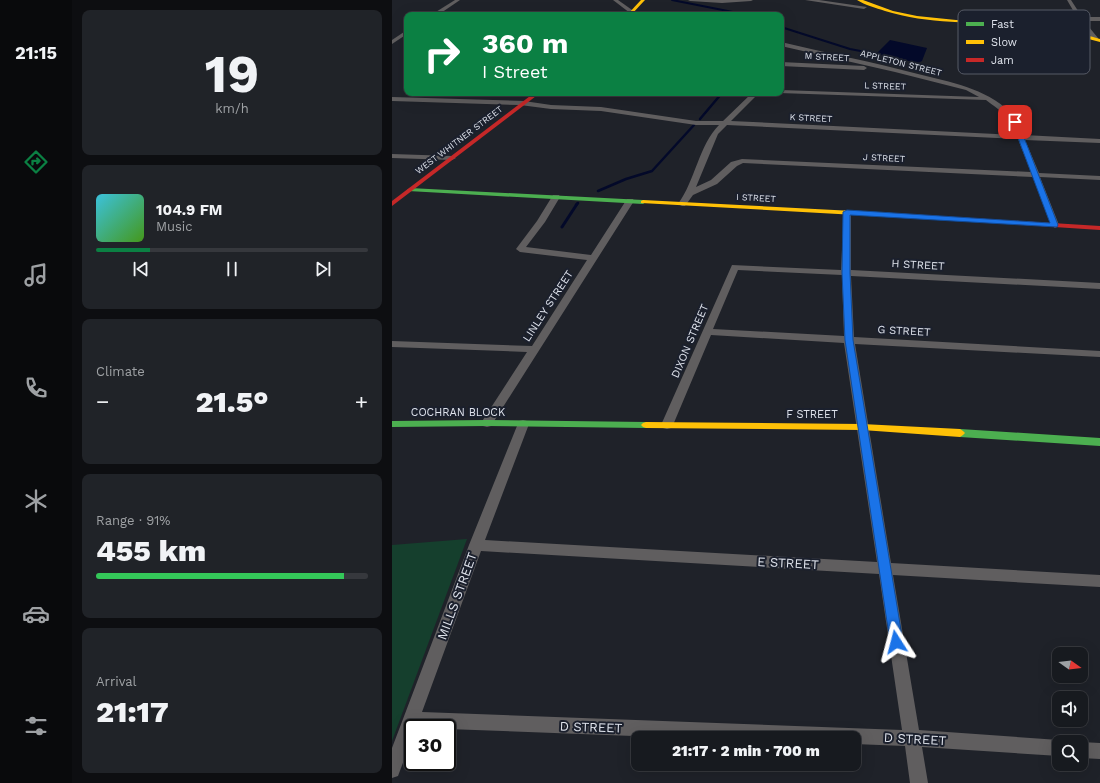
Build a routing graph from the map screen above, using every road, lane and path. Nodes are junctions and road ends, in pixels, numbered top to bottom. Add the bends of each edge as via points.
1 (458, 0) edge
2 (615, 0) edge
3 (643, 0) edge
4 (690, 0) edge
5 (751, 0) edge
6 (807, 0) edge
7 (1069, 0) edge
8 (862, 3) edge
9 (1075, 10) edge
10 (439, 12) edge
11 (629, 12) edge
12 (631, 12) edge
13 (958, 21) edge
14 (1090, 30) edge
15 (404, 34) edge
16 (1098, 39) edge
17 (392, 43) edge
18 (400, 43) dead end
19 (784, 45) edge
20 (784, 64) edge
21 (896, 70) junction
22 (784, 92) edge
23 (533, 96) edge
24 (753, 96) edge
25 (392, 98) edge
26 (988, 99) junction
27 (524, 104) junction
28 (727, 123) junction
29 (1021, 137) junction
30 (1100, 141) edge
31 (392, 156) edge
32 (452, 158) junction
33 (1035, 175) junction
34 (1100, 178) edge
35 (410, 190) junction
36 (690, 193) junction
37 (556, 197) junction
38 (630, 201) junction
39 (392, 204) edge
40 (682, 204) junction
41 (847, 212) junction
42 (1055, 225) junction
43 (1100, 228) edge
44 (593, 258) junction
45 (735, 267) joint
46 (846, 273) junction
47 (1100, 286) edge
48 (707, 332) junction
49 (849, 340) junction
50 (392, 344) edge
51 (535, 348) junction
52 (1100, 354) edge
53 (487, 423) junction
54 (392, 424) edge
55 (523, 424) junction
56 (667, 425) junction
57 (862, 427) junction
58 (1100, 442) edge
59 (476, 545) junction
60 (885, 569) junction
61 (1100, 581) edge
62 (411, 719) edge
63 (456, 722) edge
64 (404, 738) edge
65 (911, 738) junction
66 (1052, 748) edge
67 (1088, 750) edge
68 (1100, 751) edge
69 (392, 770) edge
70 (919, 783) edge

1 - 10 street
2 - 11 street
3 - 12 street
4 - 5 street
6 - 8 street
7 - 9 street
8 - 13 street via 927,20
14 - 16 street
15 - 17 street
17 - 18 street
19 - 21 street, APPLETON STREET
20 - 21 street, M STREET
21 - 26 street, APPLETON STREET via 961,87
22 - 26 street, L STREET
23 - 27 street, WEST WHITNER STREET
24 - 28 street
25 - 27 street, K STREET
26 - 29 street, APPLETON STREET via 1012,118
27 - 28 street, K STREET via 601,109 696,123
27 - 32 street, WEST WHITNER STREET
28 - 29 street, K STREET
28 - 36 street via 715,133
29 - 30 street, K STREET
29 - 33 street, APPLETON STREET
31 - 32 street
32 - 35 street, WEST WHITNER STREET
33 - 34 street, J STREET
33 - 36 street, J STREET via 742,161 734,164 714,182
33 - 42 street, APPLETON STREET
35 - 37 street, I STREET
35 - 39 street, WEST WHITNER STREET
36 - 40 street, J STREET
37 - 38 street, I STREET
37 - 44 street via 520,249
38 - 40 street, I STREET
38 - 44 street, LINLEY STREET
40 - 41 street, I STREET
41 - 42 street, I STREET
41 - 46 street
42 - 43 street, I STREET
44 - 51 street, LINLEY STREET
45 - 46 street, H STREET
45 - 48 street, DIXON STREET
46 - 47 street, H STREET
46 - 49 street
48 - 49 street, G STREET
48 - 56 street, DIXON STREET
49 - 52 street, G STREET
49 - 57 street
50 - 51 street
51 - 53 street, LINLEY STREET
53 - 54 street, COCHRAN BLOCK
53 - 55 street, COCHRAN BLOCK
55 - 56 street, F STREET
55 - 59 street, MILLS STREET
56 - 57 street, F STREET
57 - 58 street, F STREET
57 - 60 street
59 - 60 street, E STREET
59 - 62 street, MILLS STREET
60 - 61 street, E STREET
60 - 65 street
63 - 65 street, D STREET
64 - 69 street, MILLS STREET
65 - 66 street, D STREET
65 - 70 street
67 - 68 street

